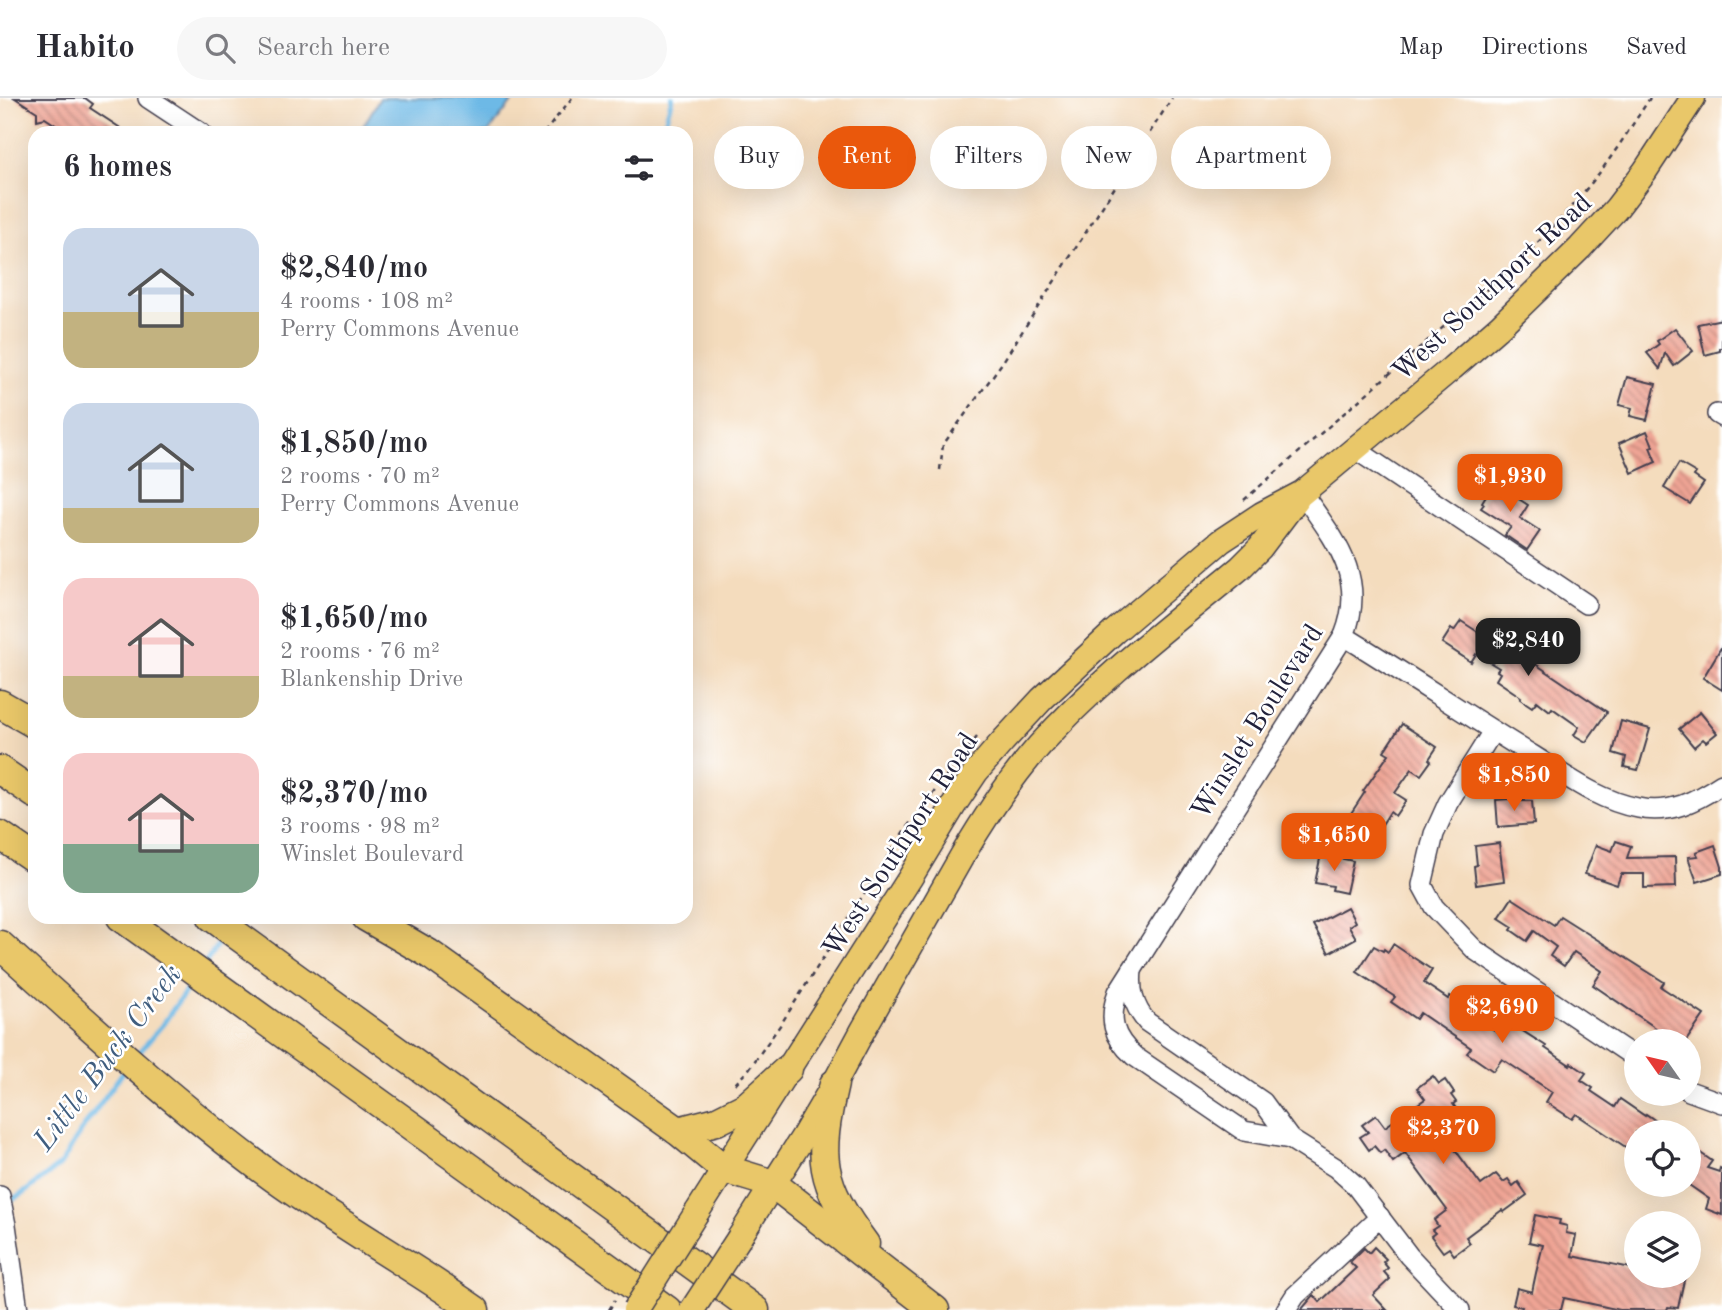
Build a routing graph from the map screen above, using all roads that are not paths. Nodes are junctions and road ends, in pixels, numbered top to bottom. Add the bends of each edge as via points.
1 (1693, 98) edge
2 (159, 101) edge
3 (192, 126) edge
4 (1355, 449) junction
5 (1302, 492) junction
6 (1586, 604) dead end
7 (1344, 636) junction
8 (0, 704) edge
9 (28, 720) edge
10 (1493, 731) junction
11 (0, 770) edge
12 (1722, 784) edge
13 (28, 789) edge
14 (0, 835) edge
15 (28, 854) edge
16 (132, 924) edge
17 (222, 924) edge
18 (378, 924) edge
19 (0, 945) edge
20 (1132, 970) junction
21 (1624, 1050) edge
22 (788, 1069) junction
23 (834, 1084) junction
24 (1701, 1095) edge
25 (1722, 1103) edge
26 (678, 1130) junction
27 (1290, 1139) junction
28 (724, 1169) junction
29 (773, 1184) junction
30 (0, 1196) edge
31 (1380, 1217) junction
32 (894, 1278) junction
33 (470, 1308) edge
34 (18, 1310) edge
35 (635, 1310) edge
36 (667, 1310) edge
37 (692, 1310) edge
38 (755, 1310) edge
39 (935, 1310) edge
40 (1286, 1310) edge
41 (1460, 1310) edge

1 - 4 main road, West Southport Road via 1631,190 1580,248 1481,343
2 - 3 street
4 - 5 main road, West Southport Road
4 - 6 street
5 - 7 street, Winslet Boulevard via 1346,562 1353,604
5 - 22 main road, West Southport Road via 1221,541 1114,632 1003,741 954,805
5 - 23 main road, West Southport Road via 1240,568 1110,675 1007,785 956,866
7 - 10 street
7 - 20 street, Winslet Boulevard
8 - 9 highway
10 - 12 street via 1594,793 1640,809 1670,809 1698,800
10 - 21 street via 1448,803 1434,834 1422,885 1434,906 1475,950
11 - 13 highway
14 - 15 highway
16 - 36 highway
17 - 38 highway
18 - 26 highway via 428,953
19 - 33 highway via 177,1103 263,1170
20 - 27 street, Winslet Boulevard via 1133,999 1147,1022 1263,1102
20 - 27 street, Winslet Boulevard via 1118,992 1112,1015 1125,1048 1244,1131
22 - 26 highway via 747,1106 717,1121
22 - 28 main road, West Southport Road
23 - 29 main road, West Southport Road
23 - 32 highway via 825,1133 825,1171 848,1221
24 - 25 street
26 - 28 highway
27 - 31 street, Winslet Boulevard via 1346,1176
28 - 29 highway
28 - 35 main road, West Southport Road, bridge
29 - 32 highway
29 - 37 main road, West Southport Road, bridge
30 - 34 street
31 - 40 street via 1295,1296
31 - 41 street, Winslet Boulevard
32 - 39 highway

